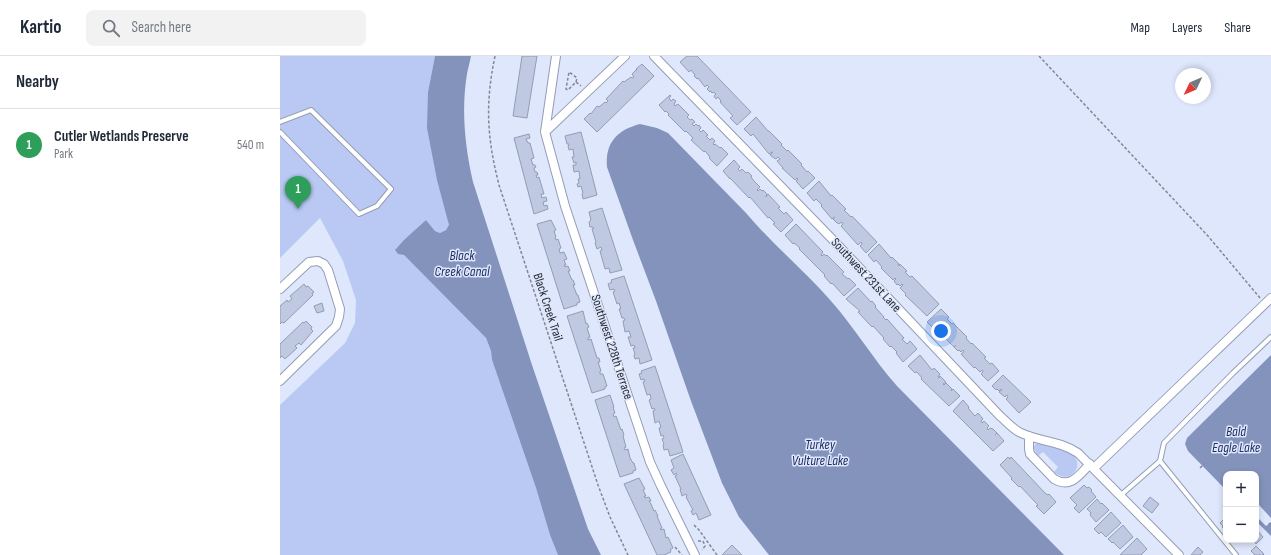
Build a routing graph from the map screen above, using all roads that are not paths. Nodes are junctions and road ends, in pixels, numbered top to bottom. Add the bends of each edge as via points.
1 (556, 56) edge
2 (625, 56) edge
3 (654, 56) edge
4 (280, 122) edge
5 (280, 132) edge
6 (545, 132) junction
7 (280, 289) edge
8 (1268, 301) edge
9 (1271, 337) edge
10 (280, 381) edge
11 (1029, 436) junction
12 (1160, 461) junction
13 (1092, 466) junction
14 (1121, 495) junction
15 (695, 555) edge
16 (1179, 555) edge
17 (1236, 555) edge

1 - 6 street
2 - 6 street
3 - 11 street, Southwest 231st Lane via 1000,416
4 - 5 lane via 311,110 391,189 377,206 359,214
6 - 15 street, Southwest 228th Terrace via 565,206 650,462
7 - 10 street via 308,262 318,261 328,270 340,309 336,326
8 - 13 street
9 - 12 lane via 1164,443
11 - 13 street, Southwest 231st Lane via 1068,447
11 - 13 street via 1030,454 1058,481 1068,483
12 - 14 lane
12 - 17 lane
13 - 14 street, Southwest 231st Lane
14 - 16 street, Southwest 231st Lane

